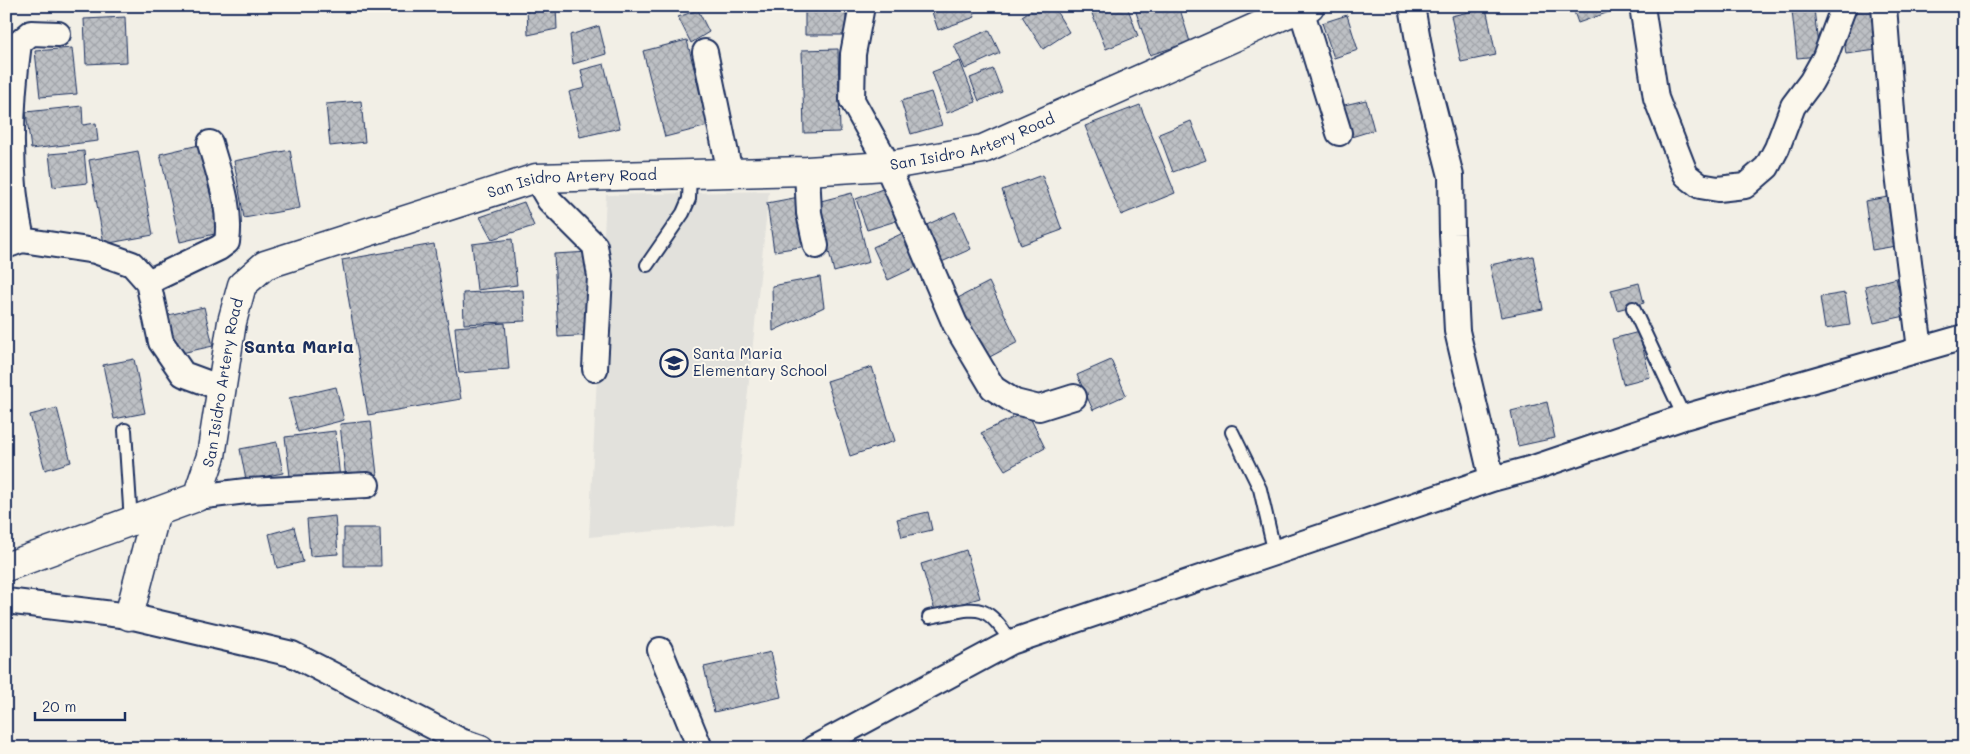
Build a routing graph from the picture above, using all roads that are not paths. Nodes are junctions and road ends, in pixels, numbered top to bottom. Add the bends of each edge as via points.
1 (862, 6) edge
2 (1412, 6) edge
3 (1642, 6) edge
4 (1844, 6) edge
5 (1884, 6) edge
6 (1295, 9) edge
7 (58, 34) dead end
8 (705, 52) dead end
9 (1339, 133) dead end
10 (210, 143) dead end
11 (886, 166) junction
12 (807, 171) junction
13 (730, 173) junction
14 (690, 174) junction
15 (536, 178) junction
16 (14, 243) edge
17 (816, 246) dead end
18 (647, 265) dead end
19 (148, 282) junction
20 (1633, 308) dead end
21 (1964, 337) edge
22 (1920, 349) junction
23 (595, 369) dead end
24 (222, 388) junction
25 (1074, 397) dead end
26 (1684, 417) junction
27 (125, 430) dead end
28 (1232, 432) dead end
29 (1492, 479) junction
30 (367, 485) dead end
31 (197, 497) junction
32 (156, 512) junction
33 (131, 522) junction
34 (1275, 554) junction
35 (6, 567) edge
36 (6, 601) edge
37 (129, 616) junction
38 (930, 616) dead end
39 (1011, 642) junction
40 (660, 650) dead end
41 (471, 745) edge
42 (700, 748) edge
43 (814, 748) edge

1 - 11 street via 853,54 852,100 875,139
2 - 29 street via 1422,63 1452,176 1457,331
3 - 4 street via 1656,98 1686,175 1700,186 1718,189 1745,186 1767,167 1792,106 1825,57
5 - 22 street via 1895,151
6 - 9 street
6 - 11 street, San Isidro Artery Road via 983,149
7 - 16 street via 31,33 19,43 13,88
8 - 13 street
10 - 19 street via 224,192 229,225 227,242
11 - 12 street, San Isidro Artery Road
11 - 25 street via 955,324 993,388 1015,402 1039,408
12 - 13 street, San Isidro Artery Road
12 - 17 street via 809,213
13 - 14 street, San Isidro Artery Road
14 - 15 street, San Isidro Artery Road
14 - 18 lane via 689,199 684,213
15 - 23 street via 549,200 595,246 600,276
15 - 24 street, San Isidro Artery Road via 265,265 242,285 232,322
16 - 19 street via 95,251 132,264
19 - 24 street via 161,342 183,374
20 - 26 lane
21 - 22 street
22 - 26 street
24 - 31 street, San Isidro Artery Road via 211,456
26 - 29 street
27 - 33 lane
28 - 34 lane via 1260,489
29 - 34 street
30 - 31 street
31 - 32 street
32 - 33 street
32 - 37 street
33 - 35 street
34 - 39 street
36 - 37 street
37 - 41 street via 292,654
38 - 39 lane via 977,608 996,619
39 - 43 street
40 - 42 street

